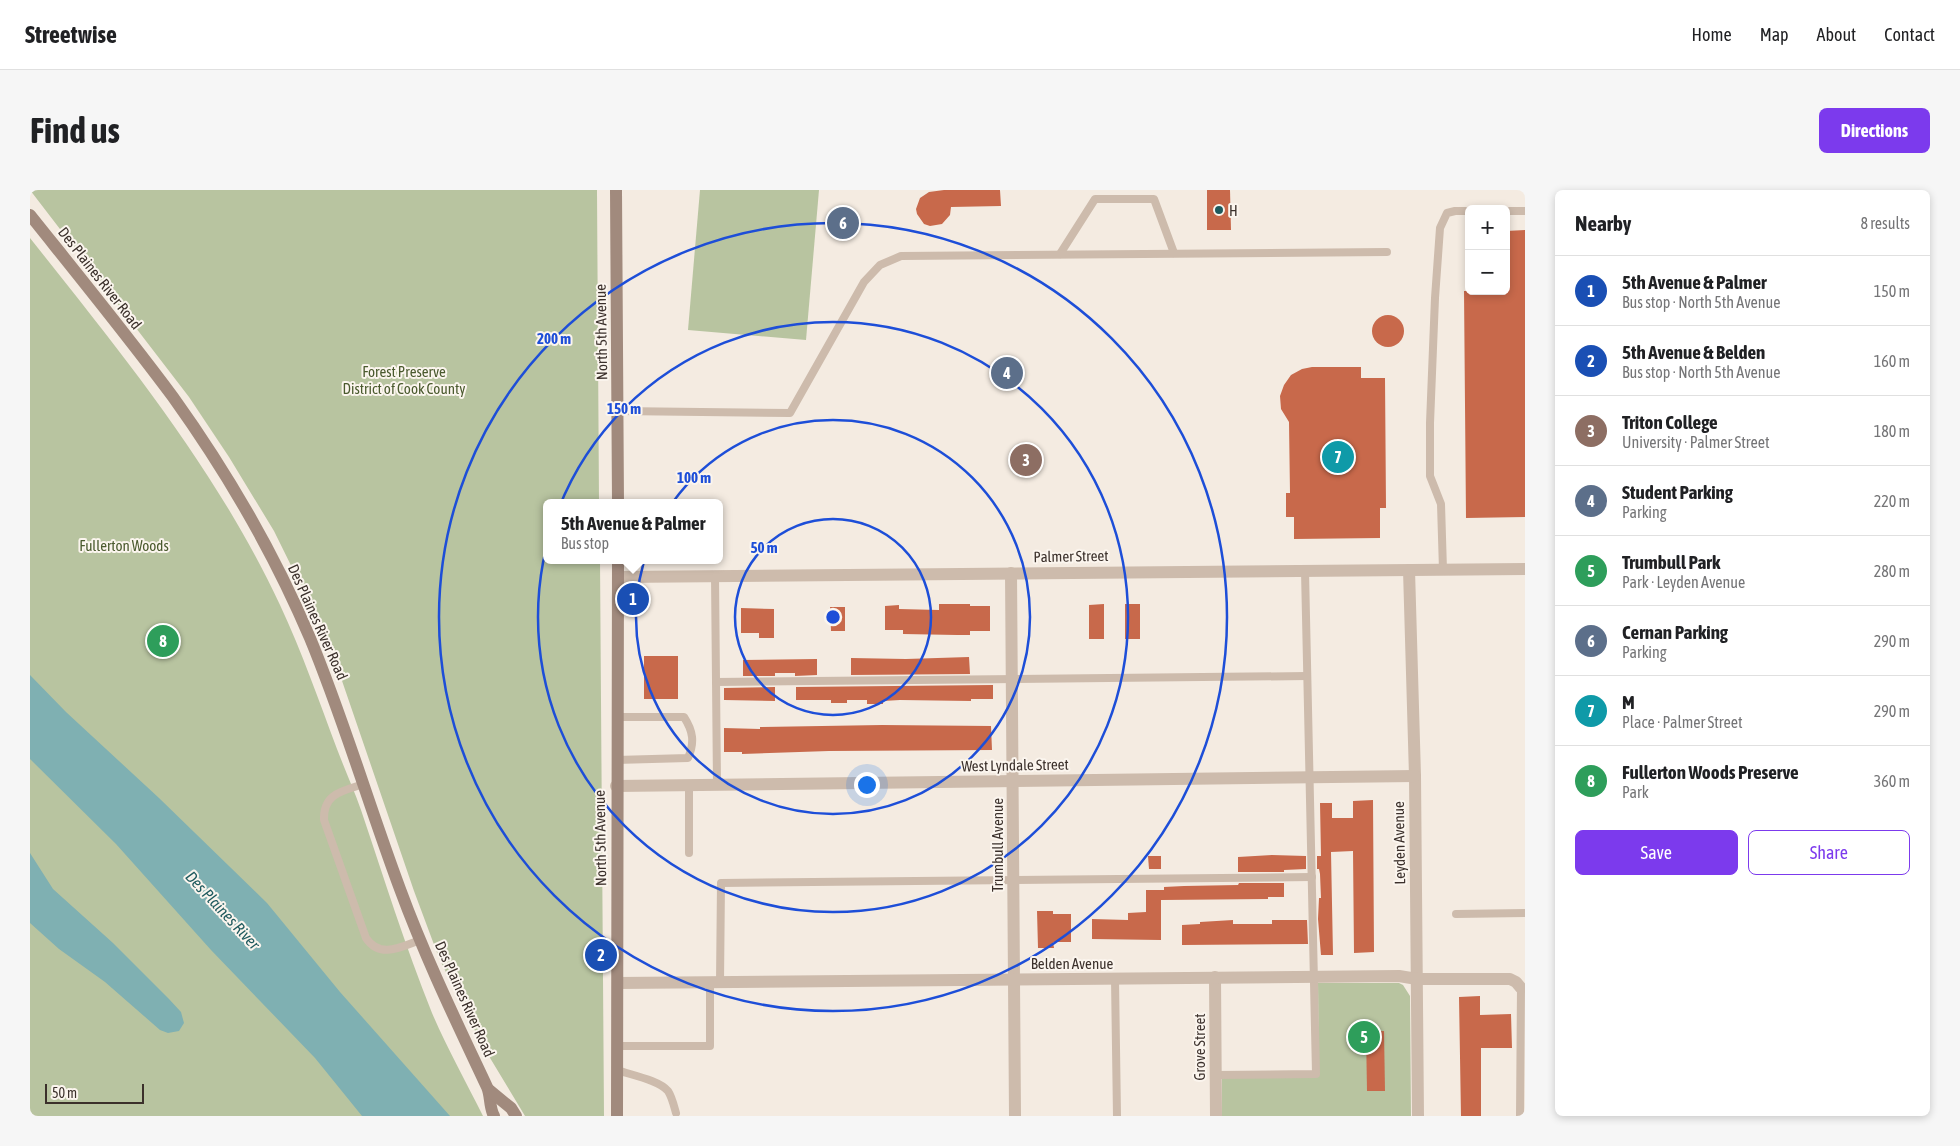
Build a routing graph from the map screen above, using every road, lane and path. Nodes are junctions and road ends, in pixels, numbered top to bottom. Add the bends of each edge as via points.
1 (616, 190) edge
2 (1465, 211) edge
3 (1510, 211) edge
4 (1525, 211) edge
5 (30, 215) edge
6 (1387, 252) dead end
7 (1174, 253) junction
8 (1060, 254) junction
9 (618, 411) junction
10 (618, 499) edge
11 (618, 564) edge
12 (1525, 569) edge
13 (1409, 570) junction
14 (1443, 570) junction
15 (1305, 571) junction
16 (1012, 573) junction
17 (715, 576) junction
18 (618, 577) junction
19 (1307, 676) junction
20 (1012, 679) junction
21 (716, 682) junction
22 (617, 717) junction
23 (616, 760) junction
24 (1415, 776) junction
25 (1310, 777) junction
26 (1013, 781) junction
27 (364, 784) junction
28 (717, 784) junction
29 (689, 785) junction
30 (616, 786) junction
31 (688, 854) dead end
32 (1312, 877) junction
33 (1013, 880) junction
34 (1525, 913) edge
35 (1456, 914) dead end
36 (420, 940) junction
37 (1314, 976) junction
38 (1215, 978) junction
39 (1014, 979) junction
40 (1115, 979) junction
41 (1417, 979) junction
42 (715, 982) junction
43 (618, 983) junction
44 (1523, 988) edge
45 (618, 1046) junction
46 (617, 1070) junction
47 (1216, 1075) junction
48 (489, 1090) junction
49 (676, 1113) dead end
50 (494, 1116) edge
51 (516, 1116) edge
52 (617, 1116) edge
53 (1015, 1116) edge
54 (1117, 1116) edge
55 (1216, 1116) edge
56 (1418, 1116) edge
57 (1520, 1116) edge

1 - 9 main road, North 5th Avenue
2 - 14 lane via 1447,214 1440,228 1435,298 1430,476 1441,504
3 - 4 lane
5 - 27 main road, Des Plaines River Road via 172,396 229,483 260,536 309,636
6 - 7 lane
7 - 8 lane
7 - 8 lane via 1154,199 1095,199
8 - 9 lane via 908,256 880,265 864,282 790,413
9 - 10 main road, North 5th Avenue
11 - 18 main road, North 5th Avenue
12 - 14 street, Palmer Street
13 - 14 street, Palmer Street
13 - 15 street, Palmer Street
13 - 24 street, Leyden Avenue
15 - 16 street, Palmer Street
15 - 19 lane
16 - 17 street, Palmer Street
16 - 20 street, Trumbull Avenue
17 - 18 street, Palmer Street
17 - 21 lane
18 - 22 main road, North 5th Avenue
19 - 20 lane
19 - 25 lane
20 - 21 lane
20 - 26 street, Trumbull Avenue
21 - 28 lane
22 - 23 main road, North 5th Avenue
22 - 23 lane via 684,717 692,730 693,746 688,758
23 - 30 main road, North 5th Avenue
24 - 25 street, West Lyndale Street
24 - 41 street, Leyden Avenue
25 - 26 street, West Lyndale Street
25 - 32 lane
26 - 28 street, West Lyndale Street
26 - 33 street, Trumbull Avenue
27 - 36 main road, Des Plaines River Road
27 - 36 lane via 336,794 327,802 324,820 366,938 374,948 386,951
28 - 29 street, West Lyndale Street
29 - 30 street, West Lyndale Street
29 - 31 lane
30 - 43 main road, North 5th Avenue
32 - 33 lane
32 - 37 lane
33 - 39 street, Trumbull Avenue
33 - 42 lane via 721,883
34 - 35 lane
36 - 48 main road, Des Plaines River Road
37 - 38 street, Belden Avenue
37 - 41 street, Belden Avenue
37 - 47 lane via 1316,1074
38 - 40 street, Belden Avenue
38 - 47 street, Grove Street
39 - 40 street, Belden Avenue
39 - 42 street, Belden Avenue
39 - 53 street, Trumbull Avenue
40 - 54 lane
41 - 44 street, Belden Avenue via 1510,979
41 - 56 street, Leyden Avenue
42 - 43 street, Belden Avenue
42 - 45 lane via 710,1046
43 - 45 main road, North 5th Avenue
44 - 57 lane
45 - 46 main road, North 5th Avenue
46 - 49 lane via 665,1088
46 - 52 main road, North 5th Avenue
47 - 55 street, Grove Street
48 - 50 main road, Des Plaines River Road
48 - 51 main road, Des Plaines River Road

